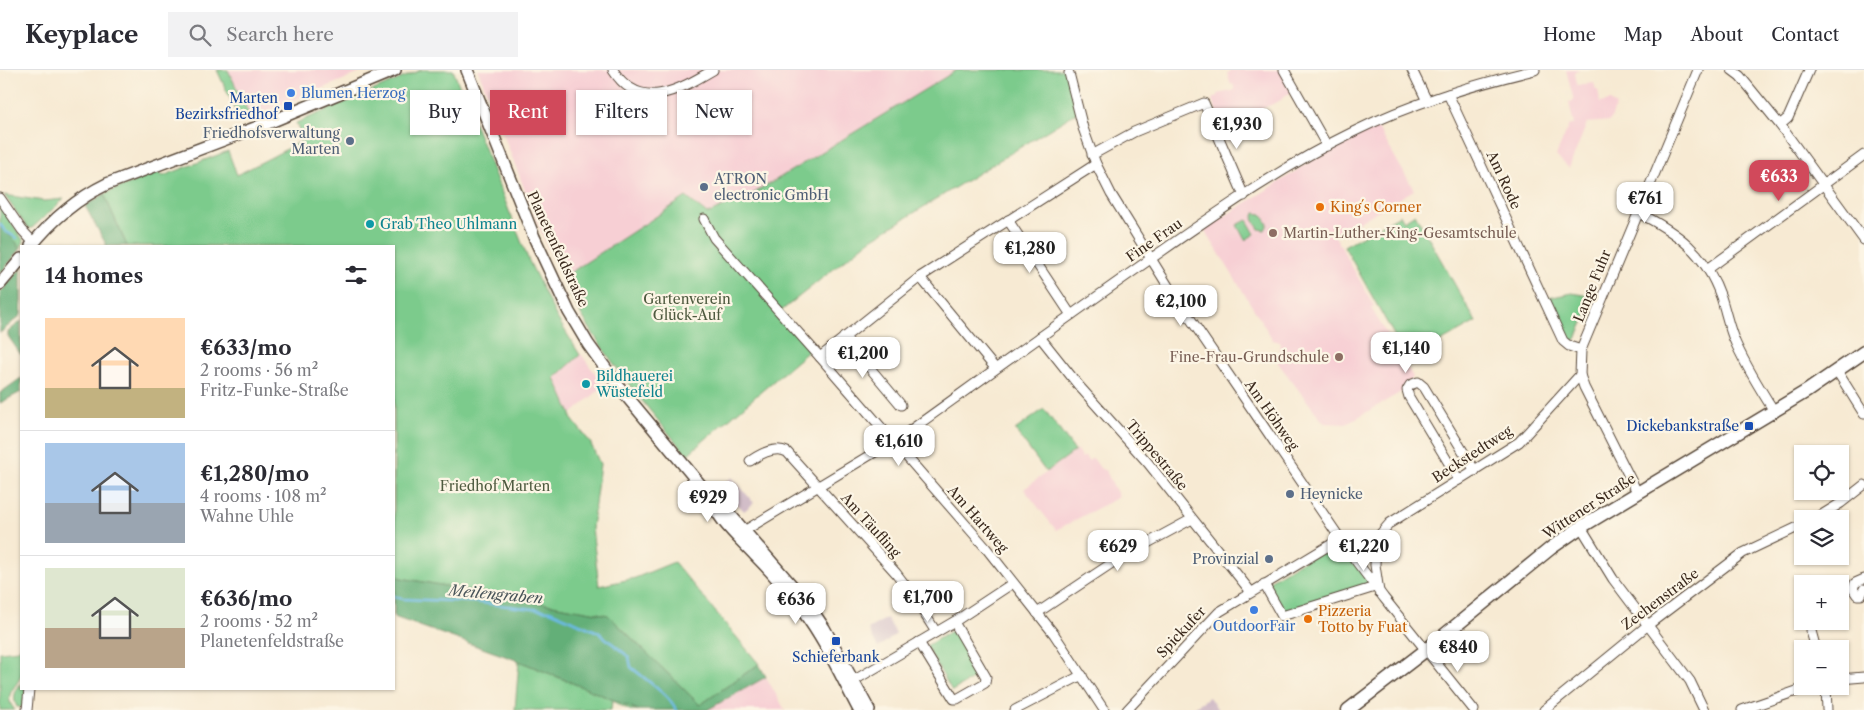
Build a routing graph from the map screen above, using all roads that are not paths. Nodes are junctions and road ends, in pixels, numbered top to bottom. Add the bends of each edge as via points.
1 (395, 70) edge
2 (467, 70) edge
3 (613, 70) edge
4 (712, 70) edge
5 (1284, 70) edge
6 (1412, 70) edge
7 (1535, 70) edge
8 (1698, 70) edge
9 (1732, 70) edge
10 (1809, 70) edge
11 (1069, 73) dead end
12 (1448, 94) junction
13 (1427, 101) junction
14 (1780, 125) junction
15 (1327, 146) junction
16 (1864, 155) edge
17 (1094, 159) junction
18 (1823, 184) junction
19 (1244, 196) junction
20 (0, 198) edge
21 (1637, 212) junction
22 (704, 219) dead end
23 (1008, 220) junction
24 (1864, 240) edge
25 (33, 244) edge
26 (1151, 259) junction
27 (20, 260) edge
28 (1708, 268) junction
29 (920, 277) junction
30 (0, 284) edge
31 (1071, 315) junction
32 (844, 337) junction
33 (1040, 337) junction
34 (1581, 350) junction
35 (1864, 352) edge
36 (820, 357) junction
37 (995, 368) junction
38 (1837, 371) junction
39 (1580, 376) junction
40 (901, 404) dead end
41 (1774, 411) junction
42 (1864, 414) edge
43 (894, 442) junction
44 (750, 462) dead end
45 (1475, 471) junction
46 (1459, 480) junction
47 (1864, 484) edge
48 (817, 486) junction
49 (1637, 492) junction
50 (1830, 510) edge
51 (1192, 519) junction
52 (1581, 527) junction
53 (1794, 529) edge
54 (740, 533) junction
55 (1340, 539) junction
56 (1375, 549) junction
57 (1350, 553) junction
58 (1864, 579) edge
59 (1014, 583) junction
60 (1264, 584) junction
61 (1864, 589) edge
62 (1377, 590) junction
63 (1251, 592) junction
64 (1037, 613) junction
65 (954, 622) junction
66 (1648, 625) junction
67 (1812, 631) dead end
68 (936, 632) junction
69 (1814, 640) edge
70 (919, 642) junction
71 (1426, 650) junction
72 (1082, 675) junction
73 (1864, 677) edge
74 (1849, 678) edge
75 (853, 681) junction
76 (29, 690) edge
77 (1794, 692) edge
78 (1826, 695) edge
79 (1701, 709) edge
80 (27, 710) edge
81 (860, 710) edge
82 (869, 710) edge
83 (1015, 710) edge
84 (1104, 710) edge
85 (1127, 710) edge
86 (1348, 710) edge
87 (1474, 710) edge
88 (1544, 710) edge
89 (1742, 710) edge
90 (1827, 710) edge

1 - 25 street via 268,123 107,184 71,205
2 - 54 street, Planetenfeldstraße via 534,237 569,312 613,380 708,494 719,502
3 - 4 street via 623,84 655,95 680,89
5 - 15 street
6 - 13 street
7 - 12 street, Fine Frau
8 - 21 street, Lange Fuhr
9 - 14 street
10 - 14 street via 1788,118
11 - 17 street, Am Höhweg
12 - 13 street, Fine Frau
12 - 34 street, Am Rode via 1563,341
13 - 15 street, Fine Frau
14 - 18 street
15 - 19 street, Fine Frau
16 - 18 street
17 - 19 street via 1134,132 1204,103
17 - 23 street
17 - 26 street, Am Höhweg via 1111,194
18 - 24 street
18 - 28 street
19 - 26 street, Fine Frau
20 - 25 street
21 - 28 street via 1677,234
21 - 34 street, Lange Fuhr
22 - 36 street, Am Hartweg via 714,238
23 - 29 street
23 - 31 street
26 - 31 street, Fine Frau
26 - 55 street, Am Höhweg
27 - 30 street
28 - 41 street via 1735,342
29 - 32 street
29 - 37 street
31 - 33 street, Fine Frau
32 - 36 street
32 - 40 street
33 - 37 street, Fine Frau
33 - 51 street, Trippestraße
34 - 39 street, Lange Fuhr
35 - 38 main road, Wittener Straße
36 - 43 street, Am Hartweg
37 - 43 street, Fine Frau
38 - 41 main road, Wittener Straße
38 - 42 street
39 - 45 street, Beckstedtweg via 1520,442
39 - 49 street
41 - 49 main road, Wittener Straße
43 - 48 street, Fine Frau
43 - 59 street, Am Hartweg
44 - 48 street via 760,454 783,450
45 - 46 street, Beckstedtweg
45 - 46 street via 1424,387 1418,382 1410,385 1407,390 1409,397
46 - 56 street, Beckstedtweg via 1390,523 1376,539
47 - 50 street
48 - 54 street, Fine Frau
48 - 68 street, Am Täufling via 896,573
49 - 52 main road, Wittener Straße
51 - 63 street, Trippestraße
51 - 64 street via 1118,559
52 - 66 street via 1613,579
52 - 71 main road, Wittener Straße
53 - 66 street, Zechenstraße via 1743,553
54 - 75 street, Planetenfeldstraße via 807,603
54 - 81 street, Planetenfeldstraße via 802,610
55 - 57 street, Am Höhweg
55 - 60 street, Spickufer
56 - 57 street
56 - 62 street
57 - 62 street, Am Höhweg
58 - 61 street via 1855,583 1853,589 1858,595
59 - 64 street, Am Hartweg
59 - 65 street
60 - 62 street via 1282,616
60 - 63 street, Spickufer
62 - 71 street, Am Höhweg
63 - 85 street, Spickufer via 1219,612
64 - 72 street, Am Hartweg
65 - 68 street
65 - 70 street via 986,677 985,683 957,699
66 - 79 street via 1690,681
66 - 88 street, Zechenstraße
67 - 69 street
68 - 70 street
70 - 75 street
71 - 86 main road, Wittener Straße
71 - 87 street
72 - 83 street
72 - 84 street, Am Hartweg
73 - 74 street
75 - 82 street, Planetenfeldstraße
76 - 80 street
77 - 89 street
78 - 90 street

